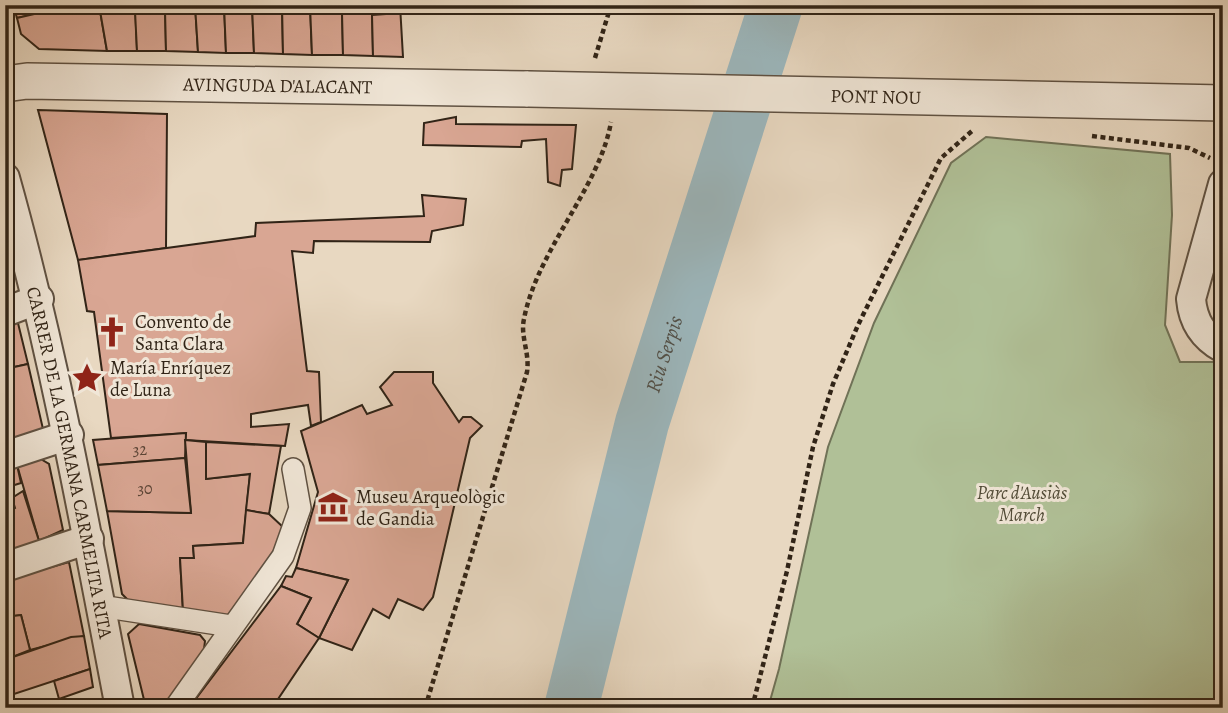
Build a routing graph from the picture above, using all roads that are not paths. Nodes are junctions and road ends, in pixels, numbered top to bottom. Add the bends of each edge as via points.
1 (13, 74) edge
2 (528, 89) joint
3 (1223, 103) edge
4 (1217, 171) edge
5 (5, 178) edge
6 (39, 299) junction
7 (5, 312) edge
8 (1223, 348) edge
9 (69, 435) junction
10 (5, 456) edge
11 (293, 469) dead end
12 (89, 539) junction
13 (5, 567) edge
14 (100, 606) junction
15 (230, 626) junction
16 (120, 708) edge
17 (175, 708) edge

1 - 2 street, AVINGUDA D'ALACANT
2 - 3 street, PONT NOU, bridge
4 - 8 street via 1191,299 1202,332
5 - 6 street, CARRER DE LA GERMANA CARMELITA RITA
6 - 7 street
6 - 9 street, CARRER DE LA GERMANA CARMELITA RITA
9 - 10 street
9 - 12 street, CARRER DE LA GERMANA CARMELITA RITA
11 - 15 street via 300,508 283,556
12 - 13 street
12 - 14 street, CARRER DE LA GERMANA CARMELITA RITA
14 - 15 street
14 - 16 street, CARRER DE LA GERMANA CARMELITA RITA
15 - 17 street

